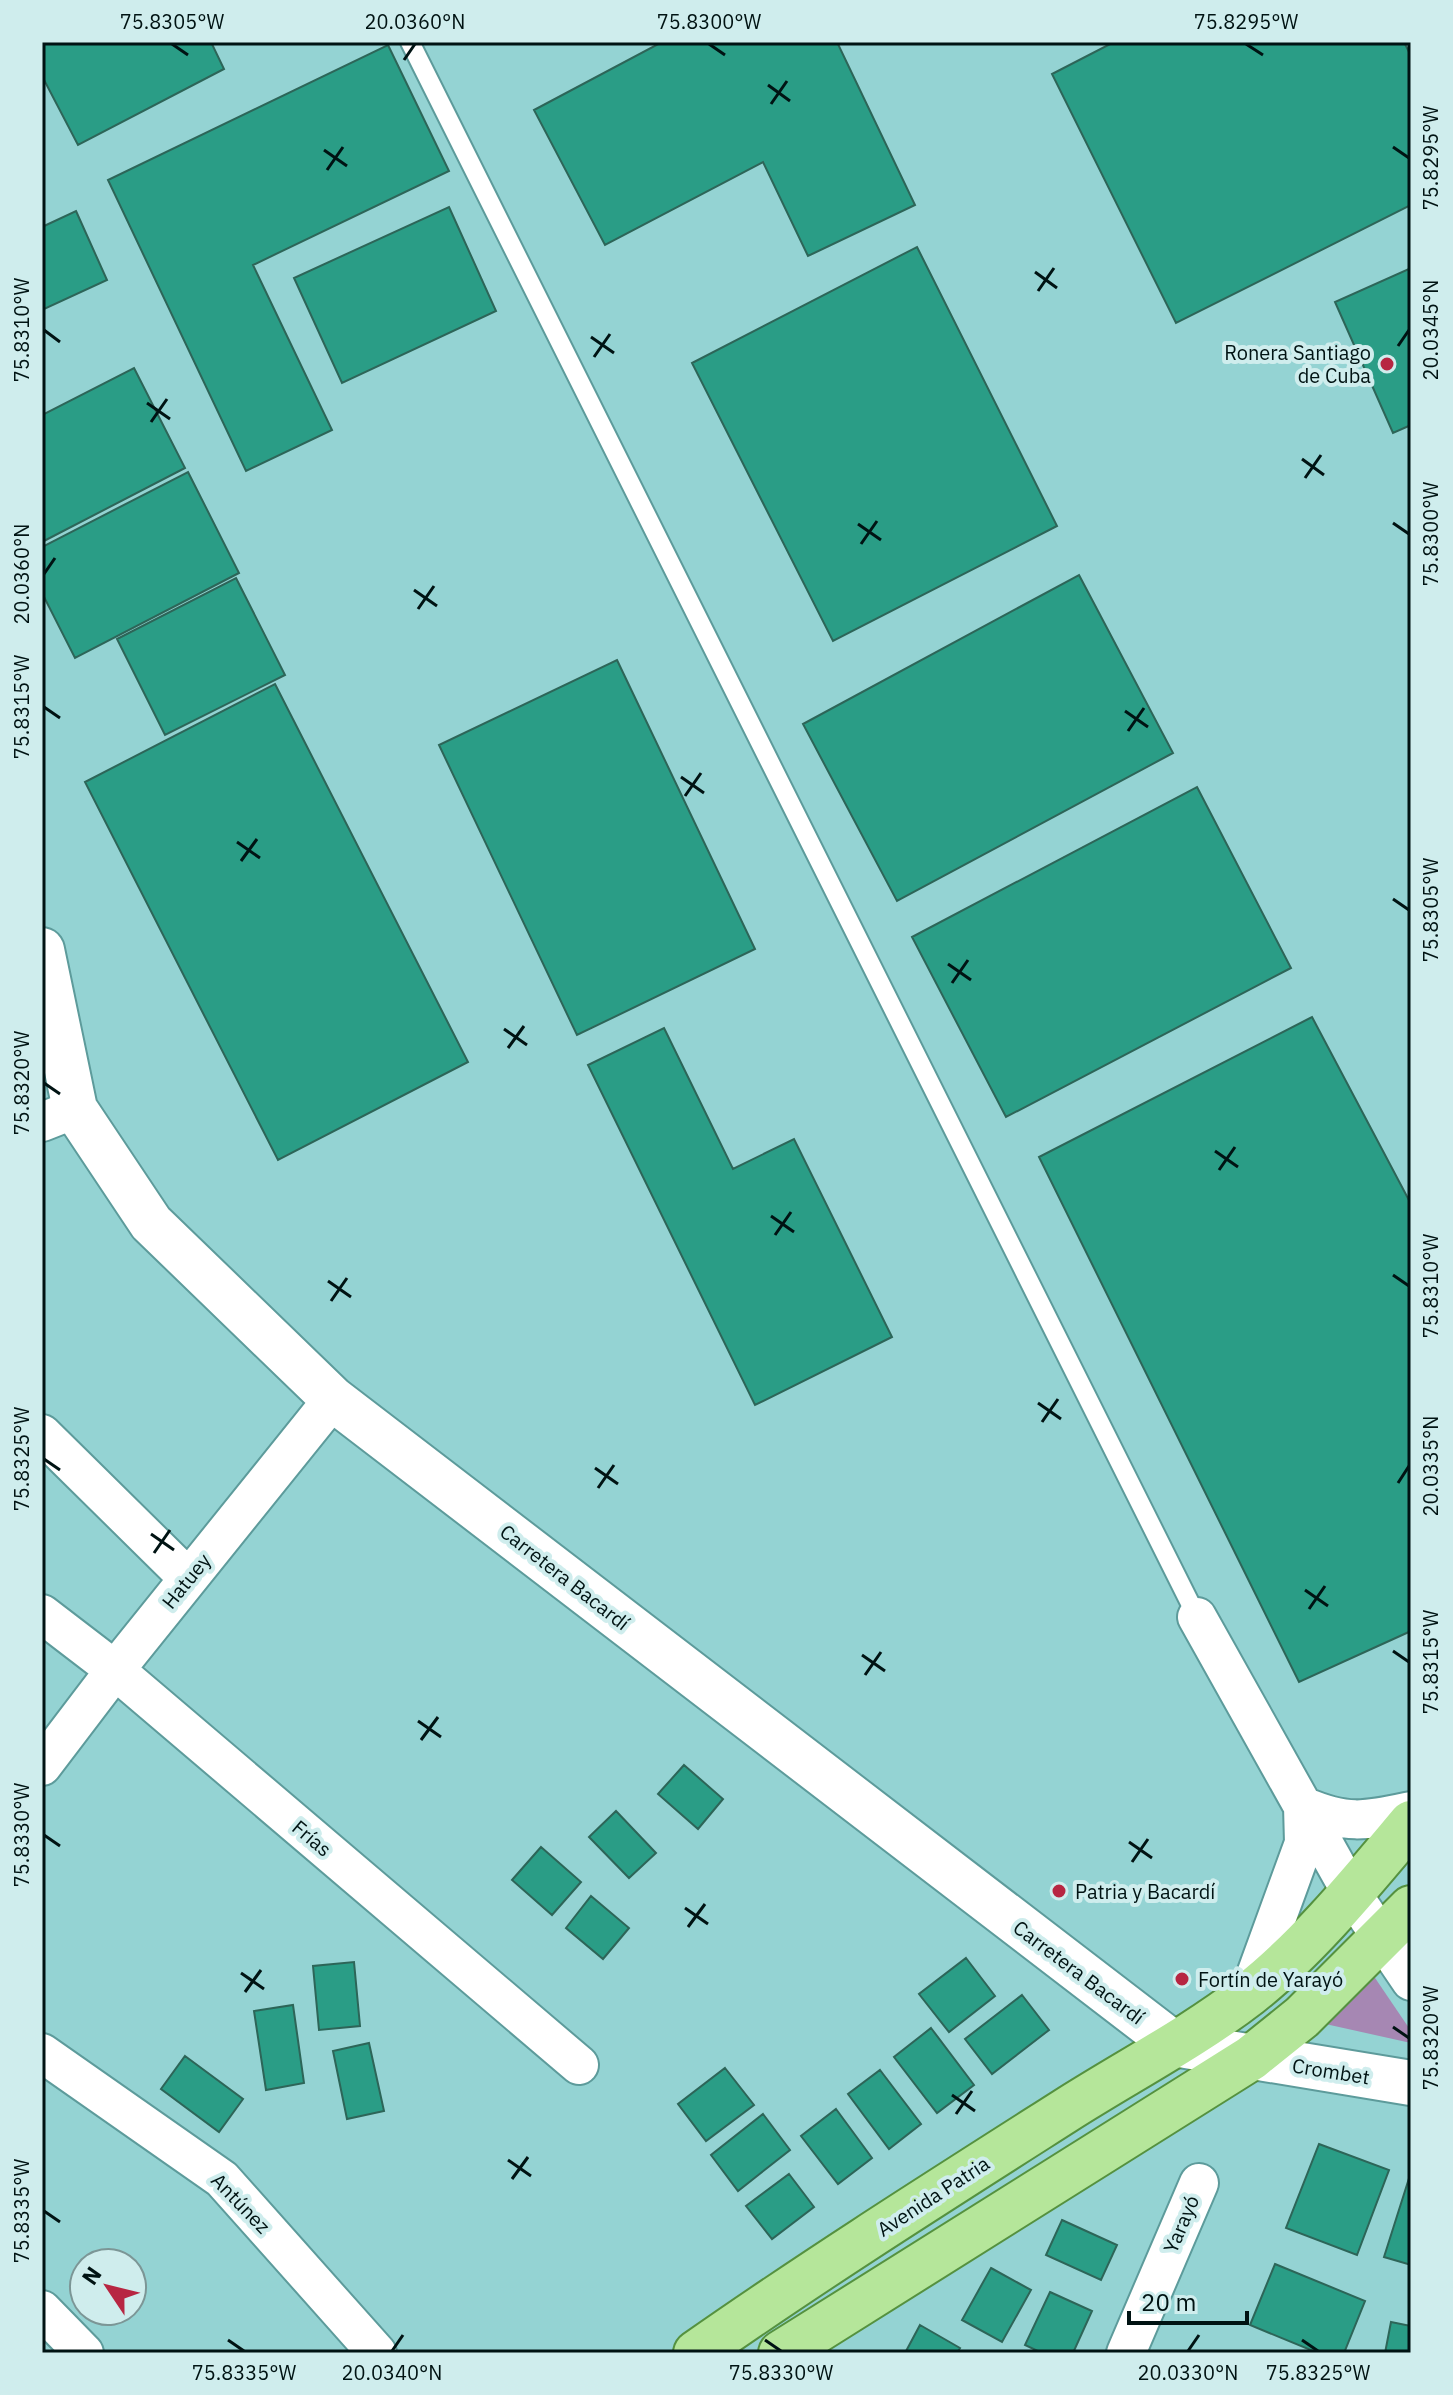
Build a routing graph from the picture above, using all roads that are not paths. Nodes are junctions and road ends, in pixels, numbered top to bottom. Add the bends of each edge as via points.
1 (410, 42) edge
2 (42, 950) edge
3 (59, 1116) edge
4 (333, 1399) junction
5 (42, 1434) edge
6 (188, 1578) junction
7 (42, 1614) edge
8 (1197, 1617) joint
9 (115, 1670) junction
10 (42, 1766) edge
11 (1303, 1806) junction
12 (1411, 1811) edge
13 (1411, 1823) edge
14 (1352, 1894) junction
15 (1411, 1908) edge
16 (1381, 1941) junction
17 (1411, 1981) edge
18 (1249, 1994) junction
19 (1174, 2044) junction
20 (42, 2053) edge
21 (1251, 2058) junction
22 (579, 2065) dead end
23 (1411, 2083) edge
24 (1199, 2183) dead end
25 (42, 2310) edge
26 (84, 2353) edge
27 (377, 2353) edge
28 (696, 2353) edge
29 (781, 2353) edge
30 (1126, 2353) edge

1 - 8 lane
2 - 3 street, Carretera Bacardí
3 - 4 street, Carretera Bacardí via 151,1223
4 - 6 street, Hatuey
4 - 19 street, Carretera Bacardí
5 - 6 street
6 - 9 street, Hatuey
7 - 9 street, Frías
8 - 11 street
9 - 10 street, Hatuey
9 - 22 street, Frías
11 - 12 street via 1332,1818 1363,1821
11 - 14 street
11 - 18 street via 1304,1843
13 - 14 main road, Avenida Patria
14 - 16 street
14 - 18 main road, Avenida Patria
15 - 16 main road
16 - 17 street
16 - 21 main road
18 - 19 main road, Avenida Patria
19 - 21 street, Carretera Bacardí
19 - 28 main road, Avenida Patria
20 - 27 street, Antúnez via 222,2179
21 - 23 street, Crombet
21 - 29 main road
24 - 30 street, Yarayó
25 - 26 street

